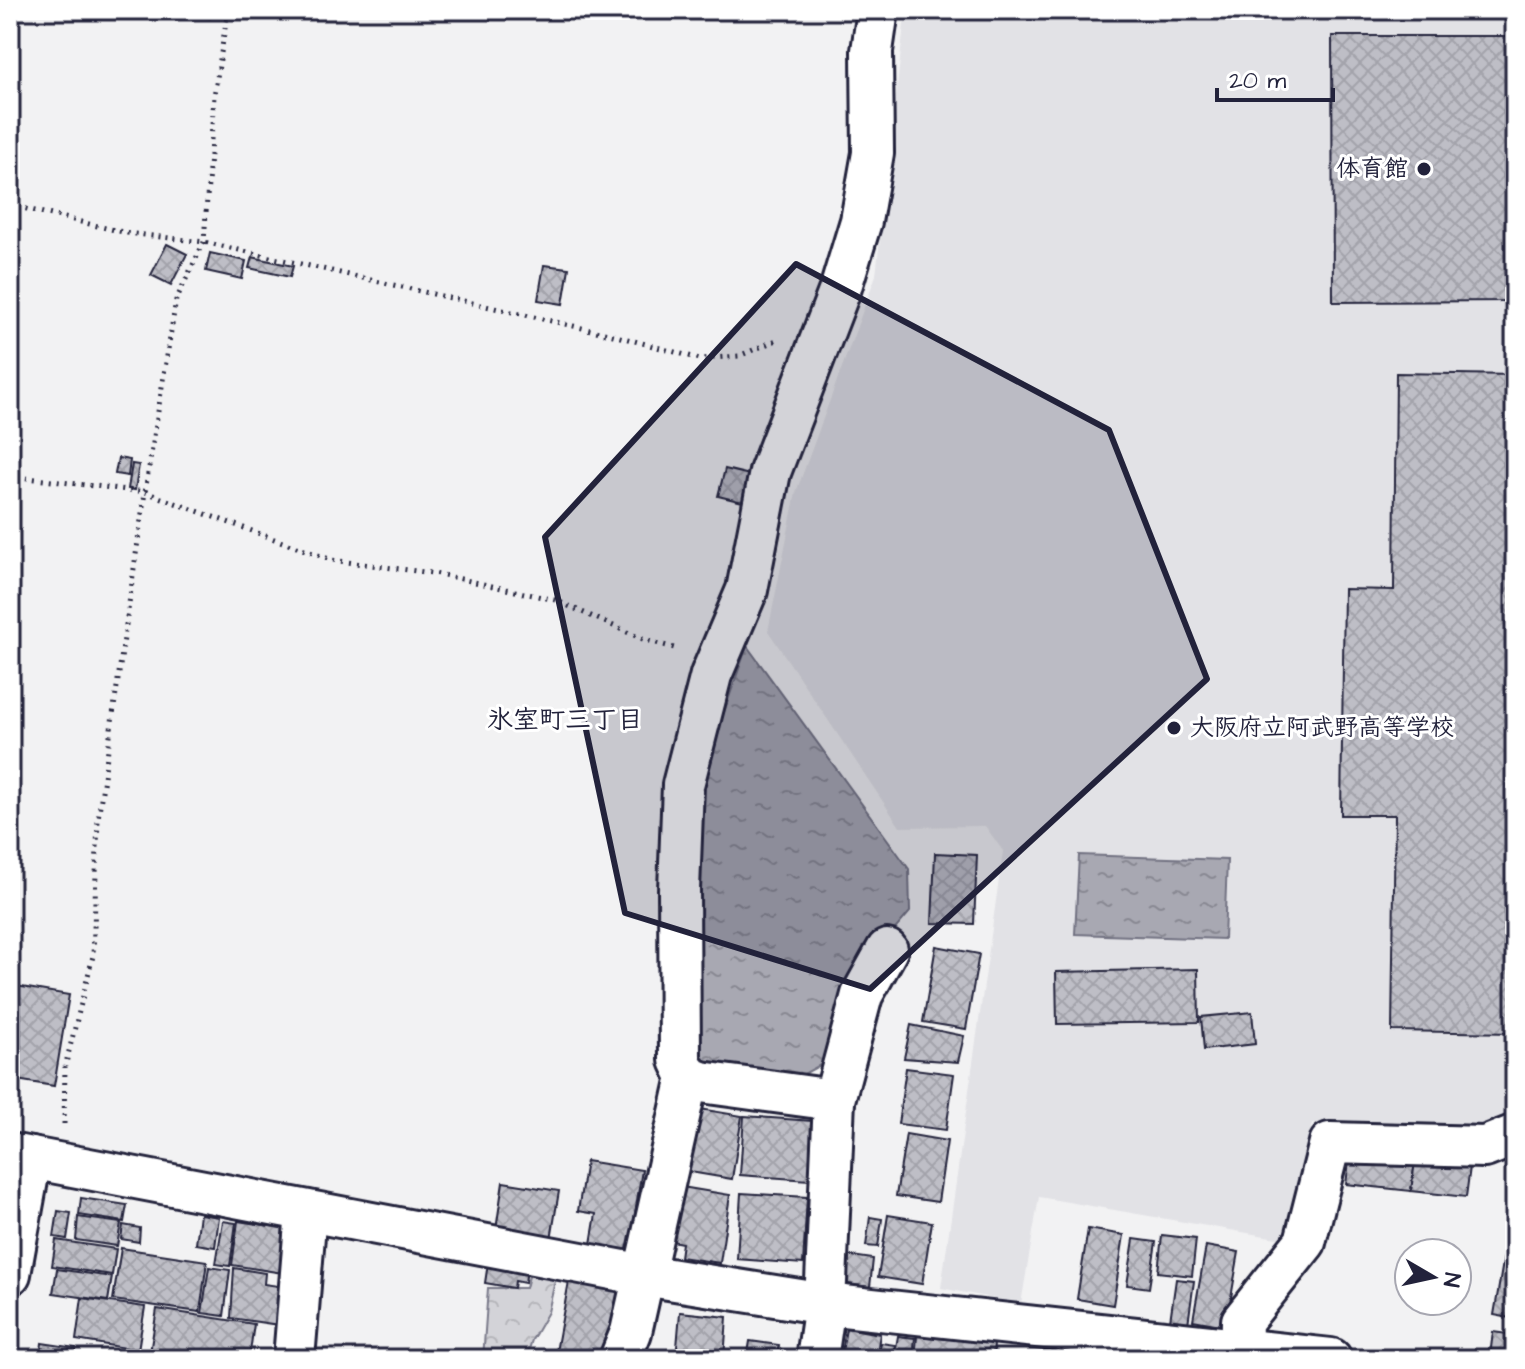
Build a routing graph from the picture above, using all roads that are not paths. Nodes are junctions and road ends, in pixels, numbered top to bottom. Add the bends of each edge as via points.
1 (878, 10) edge
2 (887, 950) dead end
3 (688, 1077) junction
4 (834, 1100) junction
5 (1515, 1135) edge
6 (35, 1158) edge
7 (306, 1211) junction
8 (10, 1274) edge
9 (644, 1275) junction
10 (825, 1304) junction
11 (1234, 1356) edge
12 (294, 1359) edge
13 (620, 1359) edge
14 (817, 1359) edge
15 (1331, 1359) edge

1 - 3 street via 872,51 875,119 853,255 770,472 747,590 709,683 683,785 680,1060
2 - 4 street via 862,995
3 - 4 street
3 - 9 street
4 - 10 street
5 - 11 street via 1485,1147 1330,1143 1305,1242 1242,1321
6 - 7 street
6 - 8 street
7 - 9 street
7 - 12 street
9 - 10 street
9 - 13 street
10 - 11 street
10 - 14 street
11 - 15 street

